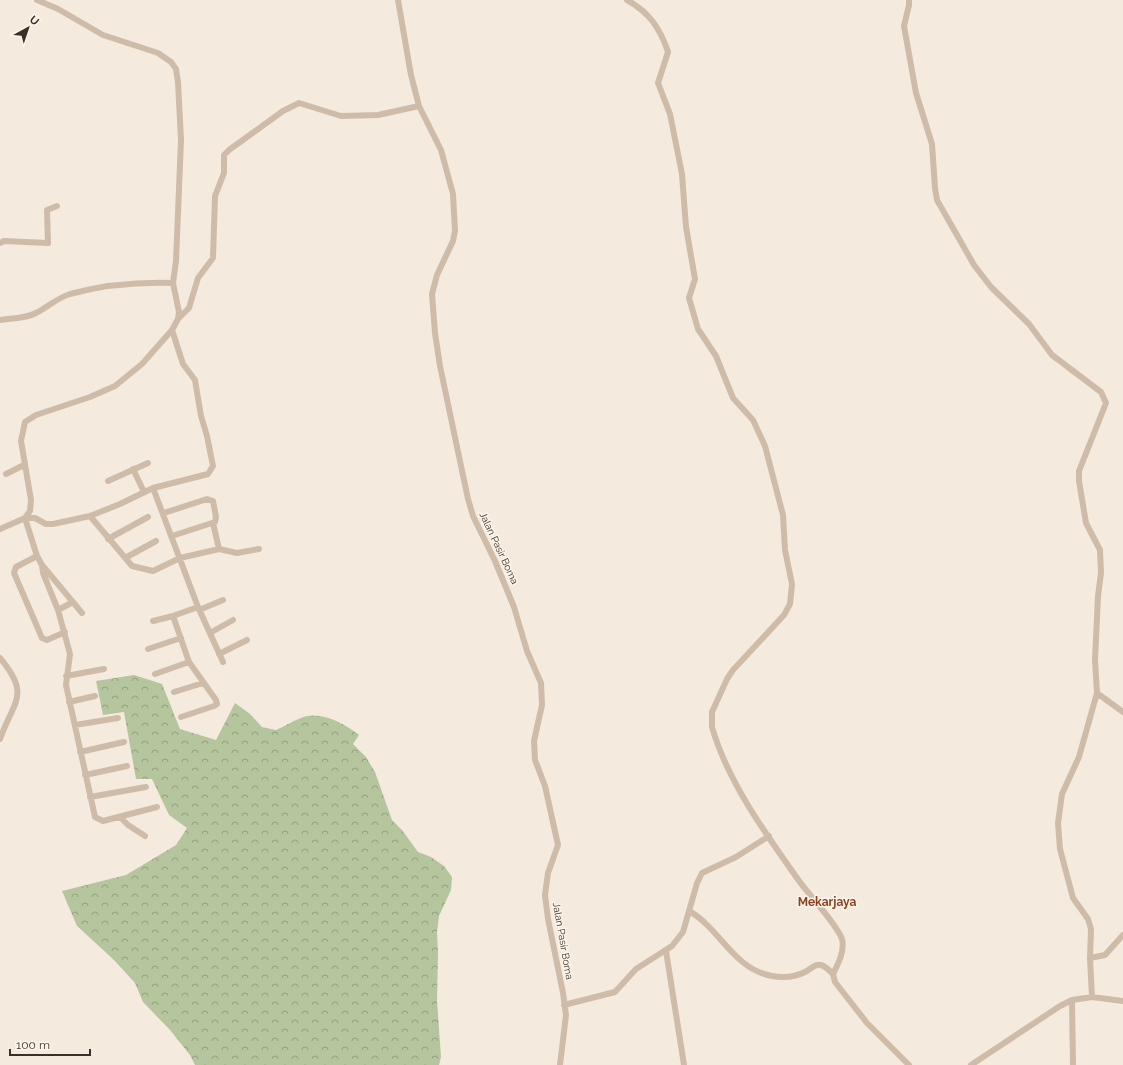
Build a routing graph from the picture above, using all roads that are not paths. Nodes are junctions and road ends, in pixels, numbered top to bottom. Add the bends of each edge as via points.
1 (37, 0) edge
2 (398, 0) edge
3 (628, 0) edge
4 (908, 0) edge
5 (419, 106) junction
6 (57, 206) dead end
7 (0, 243) edge
8 (173, 283) junction
9 (178, 319) junction
10 (0, 320) edge
11 (172, 330) junction
12 (148, 463) dead end
13 (24, 465) junction
14 (133, 469) junction
15 (6, 474) dead end
16 (108, 482) dead end
17 (153, 488) junction
18 (144, 492) junction
19 (164, 513) junction
20 (90, 516) junction
21 (148, 517) dead end
22 (25, 518) junction
23 (213, 523) junction
24 (0, 529) edge
25 (172, 536) junction
26 (108, 539) junction
27 (156, 541) dead end
28 (219, 549) junction
29 (259, 549) dead end
30 (37, 556) junction
31 (124, 558) junction
32 (180, 558) junction
33 (42, 565) junction
34 (223, 600) dead end
35 (73, 602) junction
36 (198, 608) junction
37 (58, 610) junction
38 (82, 613) dead end
39 (173, 616) junction
40 (233, 620) dead end
41 (154, 621) dead end
42 (65, 632) junction
43 (210, 633) junction
44 (181, 638) junction
45 (247, 640) dead end
46 (148, 649) dead end
47 (219, 654) junction
48 (0, 658) edge
49 (189, 662) junction
50 (223, 662) dead end
51 (104, 669) dead end
52 (155, 674) dead end
53 (66, 676) junction
54 (203, 683) junction
55 (174, 692) dead end
56 (1097, 693) junction
57 (95, 696) dead end
58 (69, 702) junction
59 (1123, 712) edge
60 (181, 717) dead end
61 (118, 718) dead end
62 (75, 725) junction
63 (0, 740) edge
64 (124, 742) dead end
65 (80, 752) junction
66 (127, 766) dead end
67 (85, 775) junction
68 (146, 787) dead end
69 (90, 798) junction
70 (157, 808) dead end
71 (120, 817) junction
72 (145, 836) dead end
73 (769, 836) junction
74 (689, 911) junction
75 (1123, 935) edge
76 (666, 951) junction
77 (1090, 958) junction
78 (833, 974) junction
79 (1092, 997) junction
80 (1072, 1000) junction
81 (1123, 1001) edge
82 (564, 1005) junction
83 (560, 1065) edge
84 (684, 1065) edge
85 (909, 1065) edge
86 (971, 1065) edge
87 (1073, 1065) edge

1 - 8 street via 103,35 158,53 176,69 181,140
2 - 5 street, Jalan Pasir Boma
3 - 73 street via 648,14 668,52 658,83 670,114 682,174 686,227 694,279 689,298 698,329 716,356 733,398 752,420 762,439 783,515 785,550 792,584 790,604 776,625 733,670 711,716 714,734 738,789
4 - 56 street via 904,26 916,93 932,144 937,200 974,265 994,291 1029,324 1052,355 1101,392 1106,403 1079,471 1086,523 1100,550 1095,660
5 - 9 street via 378,115 341,116 299,103 283,110 229,150 224,156 224,173 215,196 213,258 198,278 189,308
5 - 82 street, Jalan Pasir Boma via 441,150 453,194 453,241 437,275 432,294 439,359 468,499 473,516 514,607 526,651 542,684 542,705 534,741 535,760 545,786 558,845 548,873 545,895
6 - 7 street via 47,210 48,243
8 - 9 street
8 - 10 street via 105,287 84,291 55,301 35,314
9 - 11 street
11 - 13 street via 142,364 110,389 28,418 21,437
11 - 17 street via 183,364 195,380 214,466 208,474
12 - 14 street
13 - 15 street
13 - 22 street via 31,500 30,511
14 - 16 street
14 - 18 street
17 - 18 street
17 - 19 street
18 - 20 street
19 - 23 street via 210,499 216,516
19 - 25 street
20 - 22 street via 53,524 46,524 35,518
20 - 26 street
21 - 26 street
22 - 24 street
22 - 30 street
23 - 25 street
23 - 28 street
25 - 32 street
26 - 31 street
27 - 31 street
28 - 29 street via 237,553
28 - 32 street
30 - 33 street
30 - 42 street via 16,567 14,573 42,638 47,640
31 - 32 street via 135,568 153,571
32 - 36 street
33 - 35 street
33 - 37 street
34 - 36 street
35 - 37 street
35 - 38 street
36 - 39 street
36 - 43 street
37 - 42 street
39 - 41 street
39 - 44 street
40 - 43 street
42 - 53 street via 70,654
43 - 47 street
44 - 46 street
44 - 49 street
45 - 47 street
47 - 50 street
48 - 63 street via 13,673 18,692
49 - 52 street
49 - 54 street
51 - 53 street
53 - 58 street
54 - 55 street
54 - 60 street via 216,700 216,706
56 - 59 street
56 - 77 street via 1080,757 1062,794 1058,823 1060,849 1073,898 1088,918 1091,929
57 - 58 street
58 - 62 street
61 - 62 street
62 - 65 street
64 - 65 street
65 - 67 street
66 - 67 street
67 - 69 street
68 - 69 street
69 - 71 street via 97,819 103,821
70 - 71 street
71 - 72 street
73 - 74 street via 702,873
73 - 78 street via 840,934 841,956
74 - 76 street via 680,937
74 - 78 street via 717,934 733,955 771,976 789,977 818,964
75 - 77 street via 1105,955
76 - 82 street via 636,969 615,992
76 - 84 street
77 - 79 street
78 - 85 street via 835,982 867,1023
79 - 80 street
79 - 81 street
80 - 86 street
80 - 87 street
82 - 83 street, Jalan Pasir Boma via 566,1015

